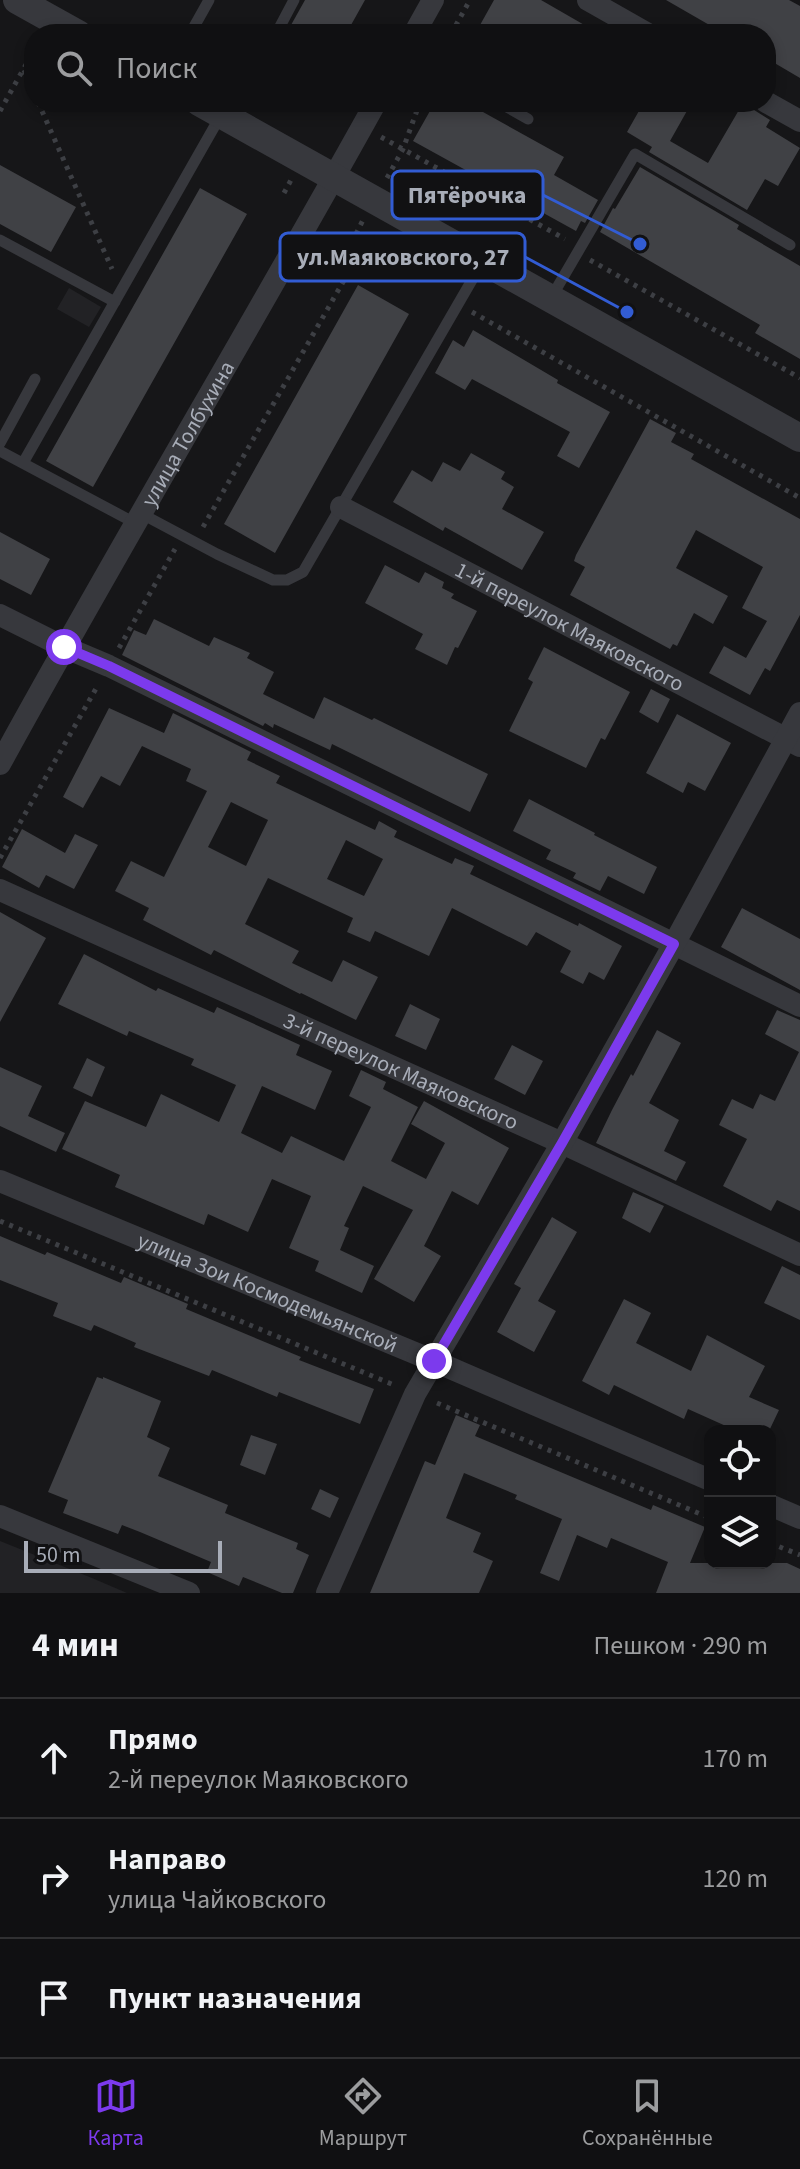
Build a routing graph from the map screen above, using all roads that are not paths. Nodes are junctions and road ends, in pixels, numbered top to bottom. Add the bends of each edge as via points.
1 (17, 0) edge
2 (209, 0) edge
3 (294, 0) edge
4 (433, 0) edge
5 (588, 0) edge
6 (46, 7) edge
7 (66, 24) edge
8 (196, 24) edge
9 (281, 24) edge
10 (420, 24) edge
11 (630, 24) edge
12 (776, 108) edge
13 (219, 112) edge
14 (222, 112) edge
15 (370, 112) edge
16 (516, 112) edge
17 (528, 119) dead end
18 (800, 121) edge
19 (334, 178) junction
20 (0, 240) edge
21 (790, 245) dead end
22 (483, 261) junction
23 (551, 299) junction
24 (115, 302) junction
25 (35, 379) dead end
26 (800, 438) edge
27 (0, 443) edge
28 (0, 451) edge
29 (23, 463) junction
30 (341, 507) junction
31 (138, 518) junction
32 (0, 615) edge
33 (64, 647) junction
34 (800, 713) edge
35 (793, 742) edge
36 (0, 764) edge
37 (0, 890) edge
38 (674, 944) junction
39 (800, 1006) edge
40 (562, 1143) junction
41 (0, 1181) edge
42 (800, 1255) edge
43 (434, 1361) junction
44 (704, 1477) edge
45 (776, 1508) edge
46 (0, 1516) edge
47 (800, 1518) edge
48 (189, 1593) edge
49 (327, 1593) edge

1 - 6 street
2 - 8 lane
3 - 9 lane
4 - 10 street
5 - 11 street
6 - 7 street
12 - 18 street
13 - 24 lane
14 - 19 street
15 - 19 street, улица Толбухина
16 - 17 lane
19 - 22 street
19 - 31 street, улица Толбухина
20 - 24 lane
21 - 23 lane via 635,154
22 - 23 street
22 - 30 lane
23 - 26 street
24 - 29 lane
25 - 27 lane
28 - 29 lane
29 - 31 lane
30 - 31 lane via 303,572 287,580 273,580
30 - 35 street, 1-й переулок Маяковского
31 - 33 street, улица Толбухина
32 - 33 street
33 - 36 street, улица Толбухина
33 - 38 street
34 - 35 street
35 - 38 street
37 - 40 street, 3-й переулок Маяковского
38 - 39 street
38 - 40 street
40 - 42 street, 3-й переулок Маяковского
40 - 43 street
41 - 43 street, улица Зои Космодемьянской
43 - 44 street, улица Зои Космодемьянской
43 - 49 street
45 - 47 street
46 - 48 street

